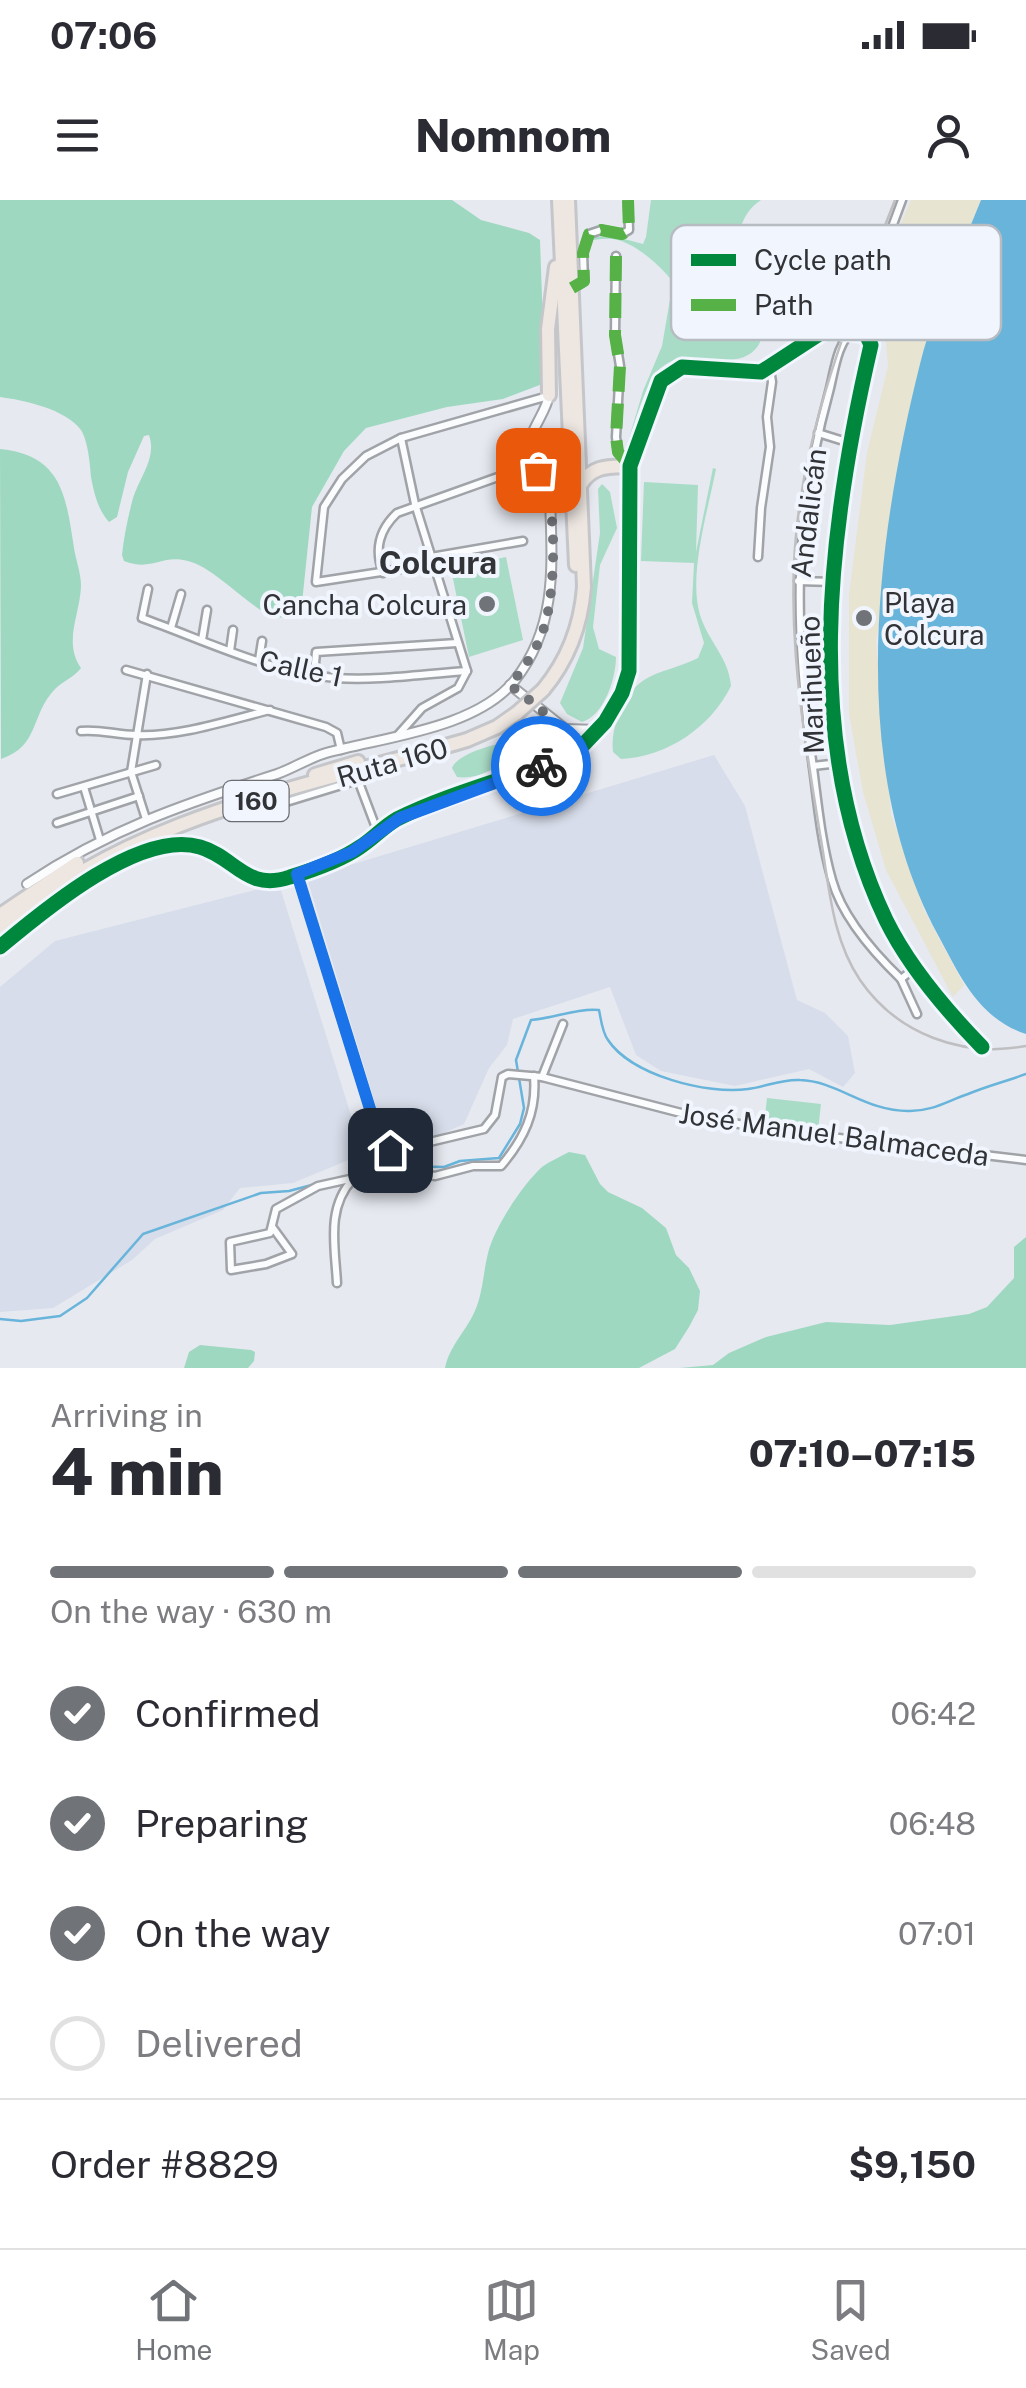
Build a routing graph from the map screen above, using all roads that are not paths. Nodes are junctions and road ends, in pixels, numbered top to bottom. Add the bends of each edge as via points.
1 (559, 200) edge
2 (568, 200) edge
3 (628, 200) edge
4 (902, 200) edge
5 (893, 225) edge
6 (616, 256) dead end
7 (572, 288) junction
8 (810, 340) edge
9 (845, 340) edge
10 (868, 340) edge
11 (770, 369) junction
12 (550, 395) junction
13 (818, 433) junction
14 (400, 438) junction
15 (530, 442) junction
16 (850, 443) junction
17 (543, 452) junction
18 (575, 453) junction
19 (630, 466) junction
20 (600, 468) junction
21 (538, 470) junction
22 (512, 472) dead end
23 (580, 484) junction
24 (415, 504) junction
25 (523, 541) dead end
26 (758, 557) dead end
27 (432, 560) junction
28 (383, 573) junction
29 (798, 582) junction
30 (833, 582) junction
31 (148, 589) dead end
32 (181, 594) dead end
33 (207, 610) dead end
34 (171, 628) junction
35 (233, 630) dead end
36 (202, 640) junction
37 (262, 641) dead end
38 (457, 643) junction
39 (230, 651) junction
40 (259, 660) junction
41 (126, 670) dead end
42 (466, 671) junction
43 (147, 674) junction
44 (314, 675) junction
45 (510, 685) junction
46 (540, 687) junction
47 (271, 710) junction
48 (512, 711) junction
49 (558, 725) junction
50 (598, 730) junction
51 (81, 731) dead end
52 (138, 736) junction
53 (398, 736) junction
54 (584, 744) junction
55 (341, 750) junction
56 (562, 758) junction
57 (839, 763) junction
58 (156, 765) dead end
59 (813, 766) junction
60 (132, 772) junction
61 (84, 787) junction
62 (57, 794) dead end
63 (138, 796) junction
64 (284, 804) dead end
65 (92, 812) junction
66 (146, 819) junction
67 (57, 822) dead end
68 (378, 833) junction
69 (100, 840) junction
70 (297, 874) junction
71 (27, 884) joint
72 (0, 911) edge
73 (0, 928) edge
74 (0, 947) edge
75 (916, 968) junction
76 (901, 979) junction
77 (916, 1014) dead end
78 (564, 1024) dead end
79 (982, 1047) dead end
80 (534, 1076) junction
81 (1026, 1160) edge
82 (354, 1178) junction
83 (272, 1228) junction
84 (337, 1283) dead end

1 - 12 highway via 548,329
1 - 18 highway, Ruta 160 / 160
2 - 7 highway, Ruta 160 / 160
3 - 7 street via 629,230 589,234 584,281
4 - 5 street, Andalicán
6 - 19 street via 616,436 619,455
7 - 18 highway, Ruta 160 / 160
8 - 11 street
9 - 13 street, Andalicán
10 - 16 street, Marihueño
11 - 19 street via 682,367 666,376
11 - 26 street
12 - 14 street
12 - 15 street
13 - 16 street
13 - 29 street, Andalicán
14 - 24 street
14 - 28 street via 357,463 329,498 320,527 316,582
15 - 17 highway
15 - 21 street
16 - 30 street, Marihueño
17 - 18 highway
17 - 21 highway
18 - 20 highway
18 - 23 highway, Ruta 160 / 160
18 - 46 highway, Ruta 160 / 160 via 574,603
19 - 20 highway
19 - 50 street via 629,671
20 - 23 highway
21 - 45 street via 550,498 550,606 538,644
22 - 24 street
23 - 46 highway, Ruta 160 / 160 via 582,609 568,652
24 - 27 street
24 - 28 street via 392,517 381,534
25 - 27 street
27 - 28 street
27 - 38 street
29 - 30 street
29 - 59 street, Andalicán via 800,669
30 - 57 street, Marihueño via 831,696
31 - 34 street, Calle 1 via 142,618
32 - 34 street
33 - 36 street
34 - 36 street, Calle 1
35 - 39 street
36 - 39 street, Calle 1
37 - 40 street
38 - 42 street
38 - 44 street via 316,652
39 - 40 street, Calle 1
40 - 44 street, Calle 1
41 - 43 street
42 - 44 street, Calle 1 via 378,680
42 - 53 street via 458,688 422,708
43 - 47 street
43 - 52 street
45 - 49 street
45 - 53 street via 472,712
46 - 48 highway, Ruta 160 / 160
47 - 52 street
47 - 55 street via 334,730
48 - 72 highway, Ruta 160 / 160 via 464,732 154,826
48 - 73 highway, Ruta 160 / 160 via 467,740 148,836 77,872
49 - 50 street
49 - 54 street
49 - 56 street
50 - 54 street
51 - 52 street
52 - 60 street
53 - 55 street
54 - 56 street
55 - 66 street
56 - 68 street via 408,815
57 - 59 street
57 - 75 street, Marihueño via 878,899
58 - 60 street
59 - 76 street, Andalicán via 836,892
60 - 61 street
60 - 63 street
61 - 62 street
61 - 65 street
63 - 65 street
63 - 66 street
64 - 68 street via 358,780
65 - 67 street
65 - 69 street
66 - 69 street
68 - 70 street via 352,852
69 - 71 street
70 - 74 street via 255,878 208,850 170,845 96,876
70 - 80 street, José Manuel Balmaceda via 384,1147 481,1131 493,1119 502,1076
71 - 72 highway
75 - 76 street
75 - 79 street, Marihueño
76 - 77 street, Andalicán
78 - 80 street
80 - 81 street, José Manuel Balmaceda via 771,1130
80 - 82 street via 536,1106 500,1166
82 - 83 street via 318,1186 276,1210
82 - 84 street via 334,1215
83 - 83 street via 270,1234 230,1242 231,1270 292,1254

